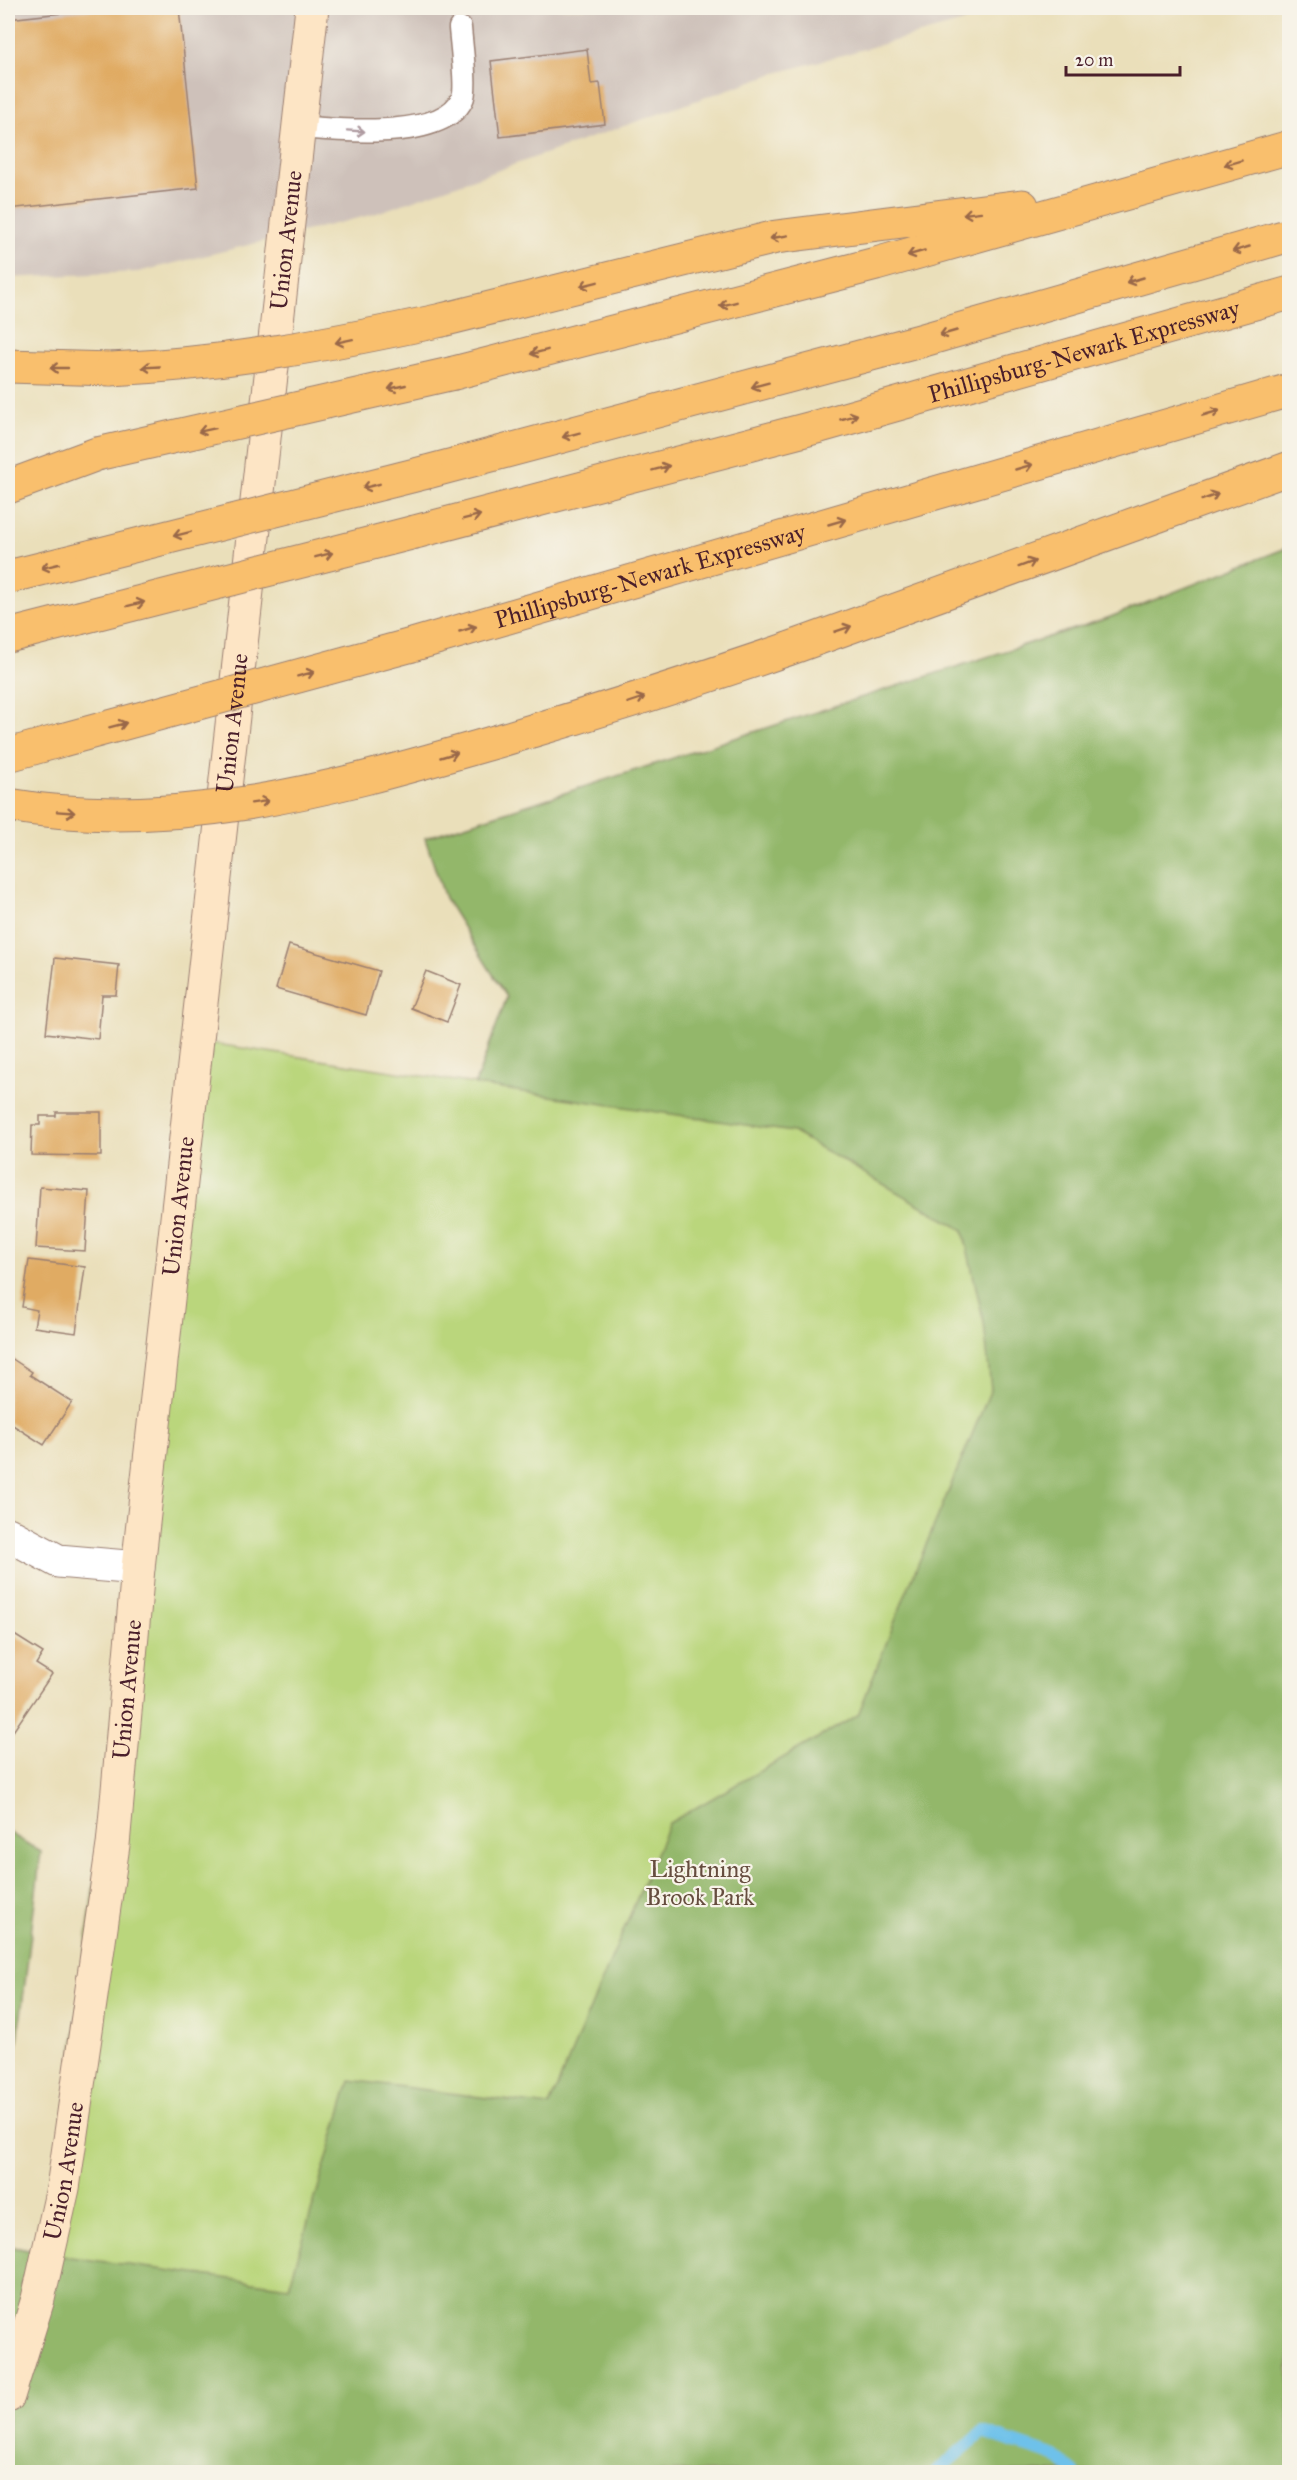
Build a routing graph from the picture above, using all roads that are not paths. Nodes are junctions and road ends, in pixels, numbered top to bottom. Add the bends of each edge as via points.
1 (312, 8) edge
2 (460, 28) dead end
3 (298, 127) junction
4 (1290, 147) edge
5 (1134, 192) junction
6 (1290, 235) edge
7 (1290, 293) edge
8 (8, 366) edge
9 (1280, 393) edge
10 (97, 454) junction
11 (1290, 468) edge
12 (8, 473) edge
13 (8, 487) edge
14 (8, 577) edge
15 (8, 636) edge
16 (8, 754) edge
17 (8, 805) edge
18 (8, 1534) edge
19 (138, 1568) junction
20 (8, 2396) edge

1 - 3 street, Union Avenue
3 -> 2 lane via 367,132 410,128 449,116 463,97
3 - 19 street, Union Avenue
4 -> 5 highway
5 -> 8 highway, bridge via 776,237 442,320 244,358 111,369
5 -> 10 highway, bridge via 746,299 454,373
6 -> 14 highway, bridge via 875,354
15 -> 7 highway, Phillipsburg-Newark Expressway, bridge via 831,423
16 -> 9 highway, Phillipsburg-Newark Expressway, bridge via 412,645
10 - 12 highway
10 - 13 highway
17 -> 11 highway, bridge via 72,813 196,811 279,799 405,768 605,710 788,649
18 - 19 street via 58,1562
19 - 20 street, Union Avenue via 113,1845 64,2177 38,2299

